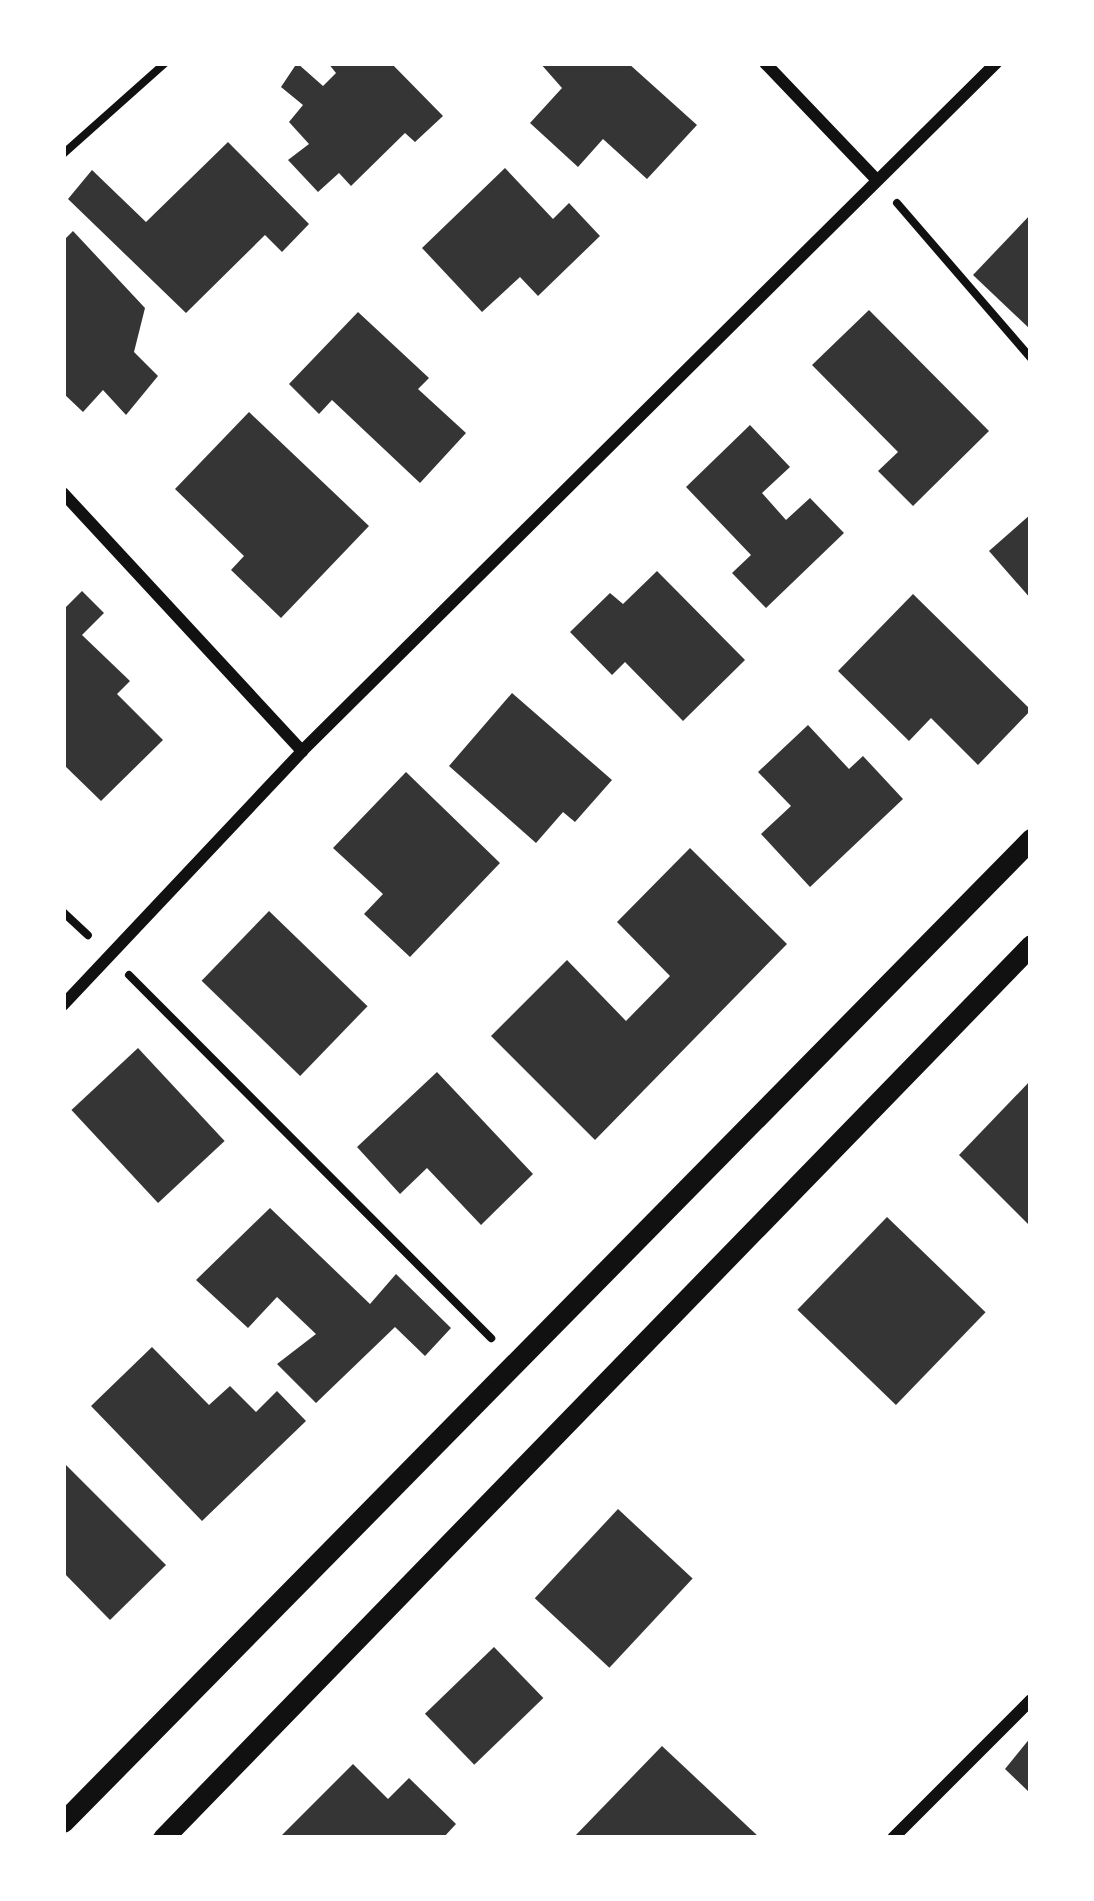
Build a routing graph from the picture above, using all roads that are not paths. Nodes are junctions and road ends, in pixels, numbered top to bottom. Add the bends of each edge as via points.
1 (765, 63) edge
2 (996, 63) edge
3 (876, 179) junction
4 (63, 493) edge
5 (302, 751) junction
6 (1031, 839) edge
7 (1031, 945) edge
8 (63, 1006) edge
9 (1031, 1700) edge
10 (63, 1822) edge
11 (163, 1838) edge
12 (893, 1838) edge

1 - 3 street
2 - 3 street
3 - 5 street
4 - 5 street
5 - 8 street
6 - 10 street
7 - 11 street
9 - 12 street

